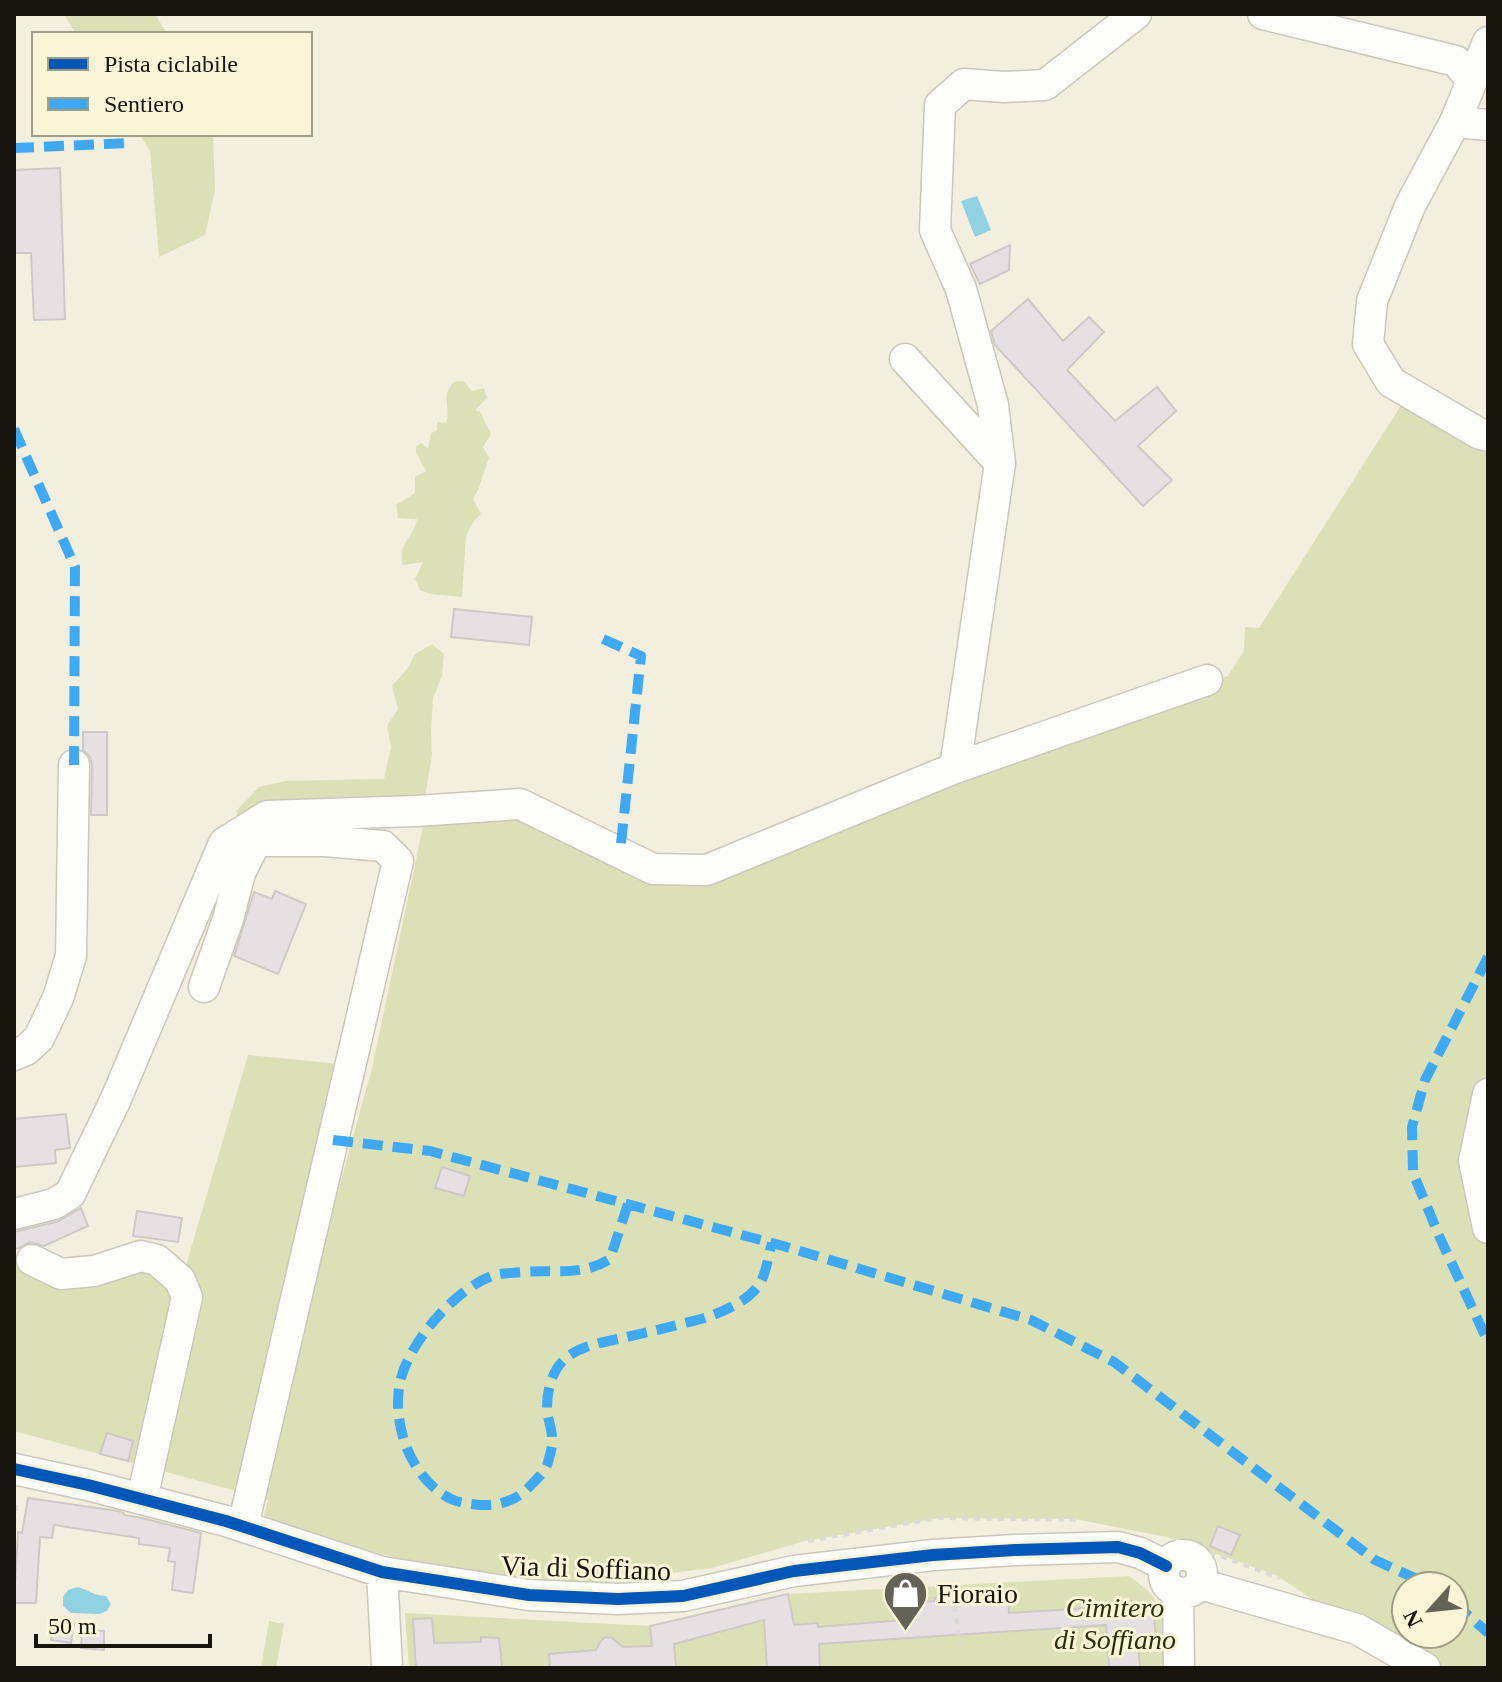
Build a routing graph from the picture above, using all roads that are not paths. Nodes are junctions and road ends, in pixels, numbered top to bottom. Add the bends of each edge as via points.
1 (1136, 14) edge
2 (1263, 14) edge
3 (1488, 42) edge
4 (1472, 81) junction
5 (1455, 122) junction
6 (1488, 125) edge
7 (905, 359) dead end
8 (1488, 436) edge
9 (1000, 463) junction
10 (1207, 680) dead end
11 (74, 765) dead end
12 (955, 768) junction
13 (204, 987) dead end
14 (14, 1055) edge
15 (1488, 1094) edge
16 (14, 1214) edge
17 (1488, 1228) edge
18 (32, 1260) dead end
19 (14, 1469) edge
20 (142, 1499) junction
21 (243, 1526) junction
22 (1178, 1570) junction
23 (382, 1572) junction
24 (387, 1668) edge
25 (1179, 1668) edge
26 (1425, 1668) edge

1 - 9 street via 1045,85 964,84 940,105 935,230 961,289 993,405
2 - 4 street via 1456,61
3 - 4 street
4 - 5 street
5 - 6 street
5 - 8 street via 1410,206 1372,301 1368,344 1391,382
7 - 9 street
9 - 12 street
10 - 12 street
11 - 14 street via 71,956 39,1038
12 - 16 street via 707,870 653,869 520,804 267,816 224,843 70,1194 54,1204
13 - 21 street via 240,873 256,841 383,846 398,861
15 - 17 street via 1474,1161
18 - 20 street via 61,1274 94,1271 141,1256 157,1260 180,1280 187,1297
19 - 20 street, Via di Soffiano
20 - 21 street, Via di Soffiano
21 - 23 street, Via di Soffiano
22 - 23 street, Via di Soffiano via 1118,1547 1015,1550 794,1571 683,1596 618,1599 529,1595
22 - 25 street
22 - 26 street, Via di Soffiano via 1357,1629
23 - 24 street

